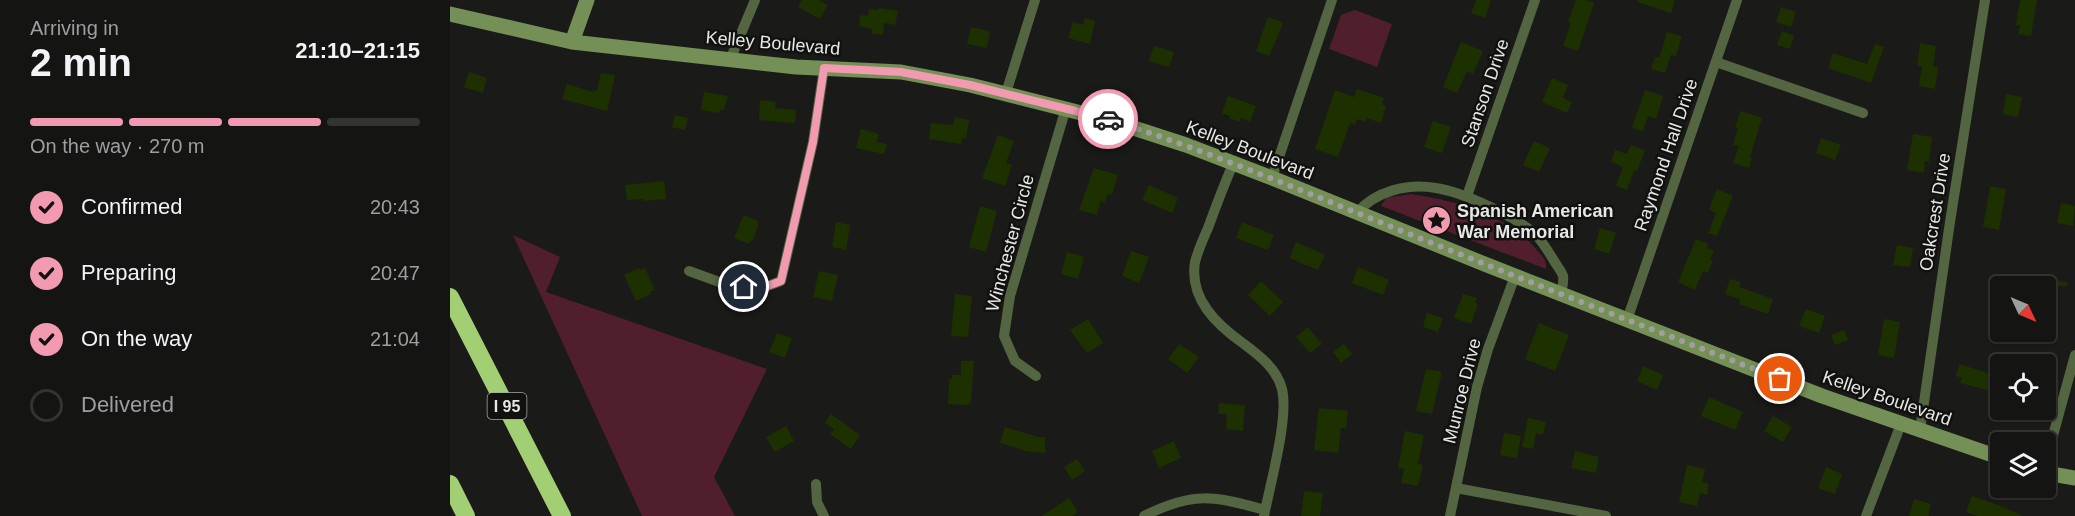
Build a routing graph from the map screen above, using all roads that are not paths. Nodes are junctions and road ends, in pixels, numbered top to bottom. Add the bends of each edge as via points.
1 (587, 0) edge
2 (755, 0) edge
3 (1035, 0) edge
4 (1332, 0) edge
5 (1535, 0) edge
6 (1737, 0) edge
7 (1985, 0) edge
8 (450, 14) edge
9 (572, 42) junction
10 (730, 60) junction
11 (1716, 62) junction
12 (824, 68) junction
13 (1006, 93) junction
14 (1066, 108) junction
15 (1863, 113) dead end
16 (1233, 164) junction
17 (1272, 178) junction
18 (1467, 196) junction
19 (1357, 213) junction
20 (689, 271) dead end
21 (1515, 276) junction
22 (1561, 294) junction
23 (450, 297) edge
24 (1627, 320) junction
25 (2075, 355) edge
26 (1036, 376) dead end
27 (1901, 424) junction
28 (1920, 430) junction
29 (2054, 432) edge
30 (1990, 454) edge
31 (2056, 475) edge
32 (2075, 478) edge
33 (450, 484) edge
34 (816, 484) dead end
35 (1456, 488) junction
36 (1264, 513) edge
37 (466, 516) edge
38 (562, 516) edge
39 (824, 516) edge
40 (1144, 516) edge
41 (1450, 516) edge
42 (1606, 516) edge
43 (1866, 516) edge

1 - 9 main road
2 - 10 street
3 - 13 street
4 - 17 street
5 - 18 street, Stanson Drive
6 - 11 street, Raymond Hall Drive
7 - 28 street, Oakcrest Drive
8 - 9 main road, Kelley Boulevard
9 - 10 main road, Kelley Boulevard
10 - 12 main road, Kelley Boulevard
11 - 15 street
11 - 24 street, Raymond Hall Drive
12 - 13 main road, Kelley Boulevard via 901,72
12 - 20 street via 813,142 781,281 762,288 733,287
13 - 14 main road, Kelley Boulevard
14 - 16 main road, Kelley Boulevard via 1186,145
14 - 26 street, Winchester Circle via 1010,296 1004,336 1015,361
16 - 17 main road, Kelley Boulevard
16 - 36 street via 1194,274 1206,309 1265,360 1282,389 1282,423
17 - 19 main road, Kelley Boulevard
18 - 19 street via 1435,188 1410,188 1382,193
18 - 22 street via 1535,234 1563,276
19 - 21 main road, Kelley Boulevard
21 - 22 main road, Kelley Boulevard
21 - 35 street, Munroe Drive via 1477,387
22 - 24 main road, Kelley Boulevard
23 - 38 highway, I 95
24 - 27 main road, Kelley Boulevard
25 - 29 street
27 - 28 main road, Kelley Boulevard
27 - 43 street
28 - 30 main road, Kelley Boulevard
31 - 32 main road
33 - 37 highway
34 - 39 street via 817,502
35 - 41 street, Munroe Drive
35 - 42 street
36 - 40 street via 1227,499 1199,497 1172,503

